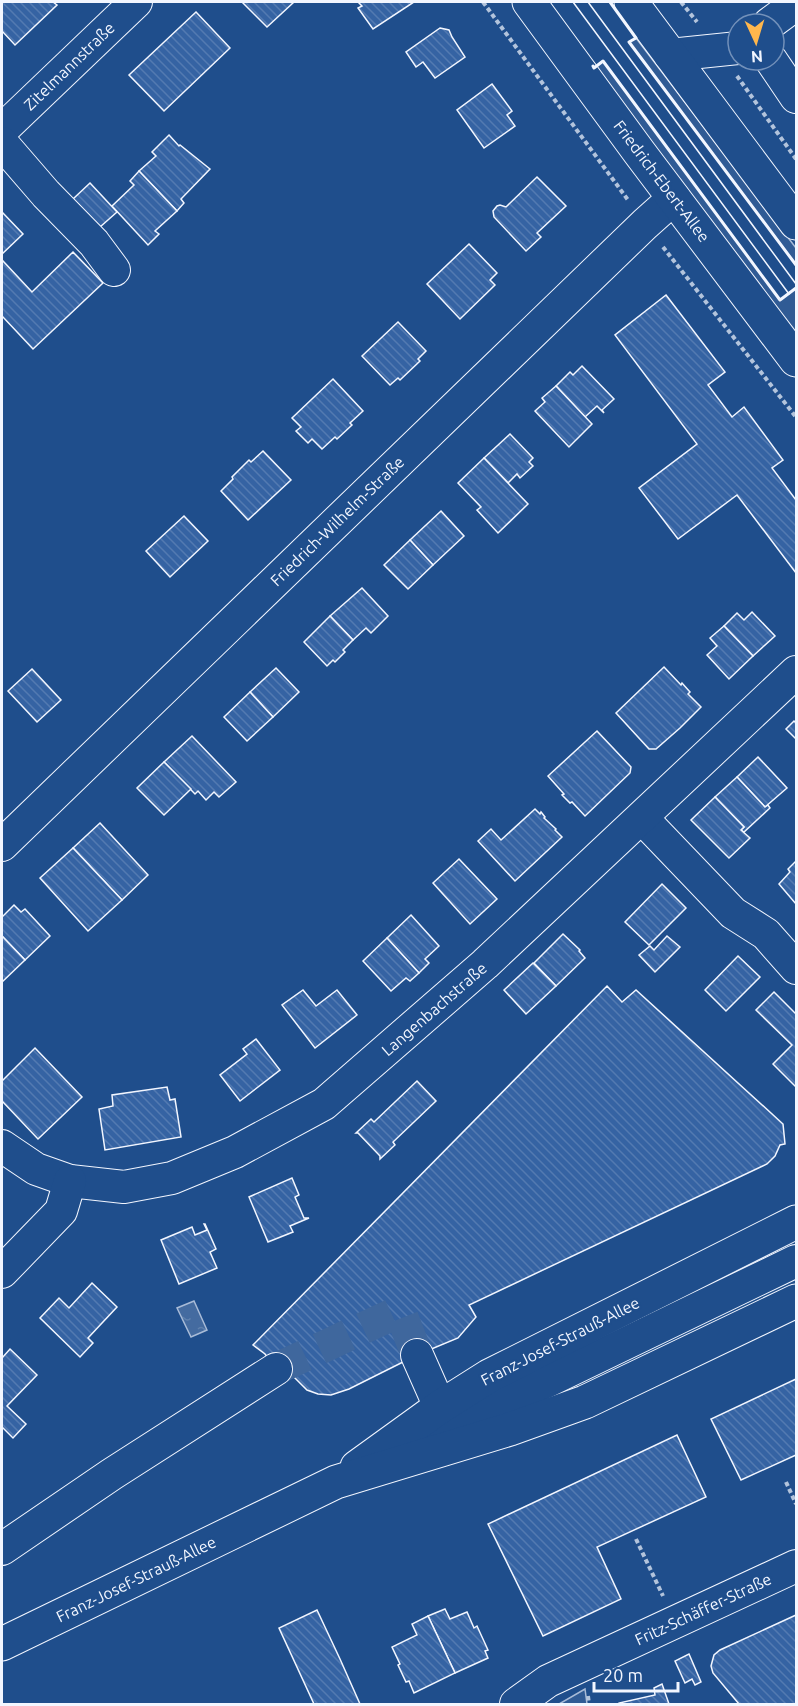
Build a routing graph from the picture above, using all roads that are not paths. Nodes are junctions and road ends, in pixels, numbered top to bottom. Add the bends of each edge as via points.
1 (136, 2) edge
2 (529, 2) edge
3 (631, 2) edge
4 (796, 8) edge
5 (786, 22) edge
6 (726, 50) edge
7 (670, 55) junction
8 (779, 72) edge
9 (796, 97) edge
10 (2, 130) edge
11 (2, 142) edge
12 (674, 198) junction
13 (796, 224) edge
14 (114, 270) dead end
15 (796, 360) edge
16 (796, 672) edge
17 (642, 818) junction
18 (2, 845) edge
19 (796, 968) edge
20 (2, 1146) edge
21 (70, 1180) junction
22 (796, 1222) edge
23 (796, 1261) edge
24 (2, 1272) edge
25 (796, 1300) edge
26 (417, 1355) tunnel mouth
27 (276, 1369) tunnel mouth
28 (440, 1407) junction
29 (336, 1482) junction
30 (2, 1549) edge
31 (796, 1566) edge
32 (2, 1644) edge
33 (516, 1704) edge

1 - 10 street, Zitelmannstraße
2 - 12 main road, Friedrich-Ebert-Allee
3 - 7 main road
4 - 5 street
6 - 7 street
7 - 13 main road
8 - 9 street
11 - 14 street
12 - 15 main road, Friedrich-Ebert-Allee
12 - 18 street, Friedrich-Wilhelm-Straße
16 - 17 street, Langenbachstraße
17 - 19 street via 733,913 766,934
17 - 21 street, Langenbachstraße via 485,964 324,1104 235,1152 172,1178 124,1187
20 - 21 street, Langenbachstraße via 36,1169
21 - 24 street via 61,1211
22 - 28 main road, Franz-Josef-Strauß-Allee via 489,1376
23 - 29 street, Franz-Josef-Strauß-Allee
25 - 29 main road, Franz-Josef-Strauß-Allee via 585,1402
26 - 28 street
27 - 30 street
28 - 29 main road, Franz-Josef-Strauß-Allee
29 - 32 main road, Franz-Josef-Strauß-Allee
31 - 33 street, Fritz-Schäffer-Straße via 548,1681

